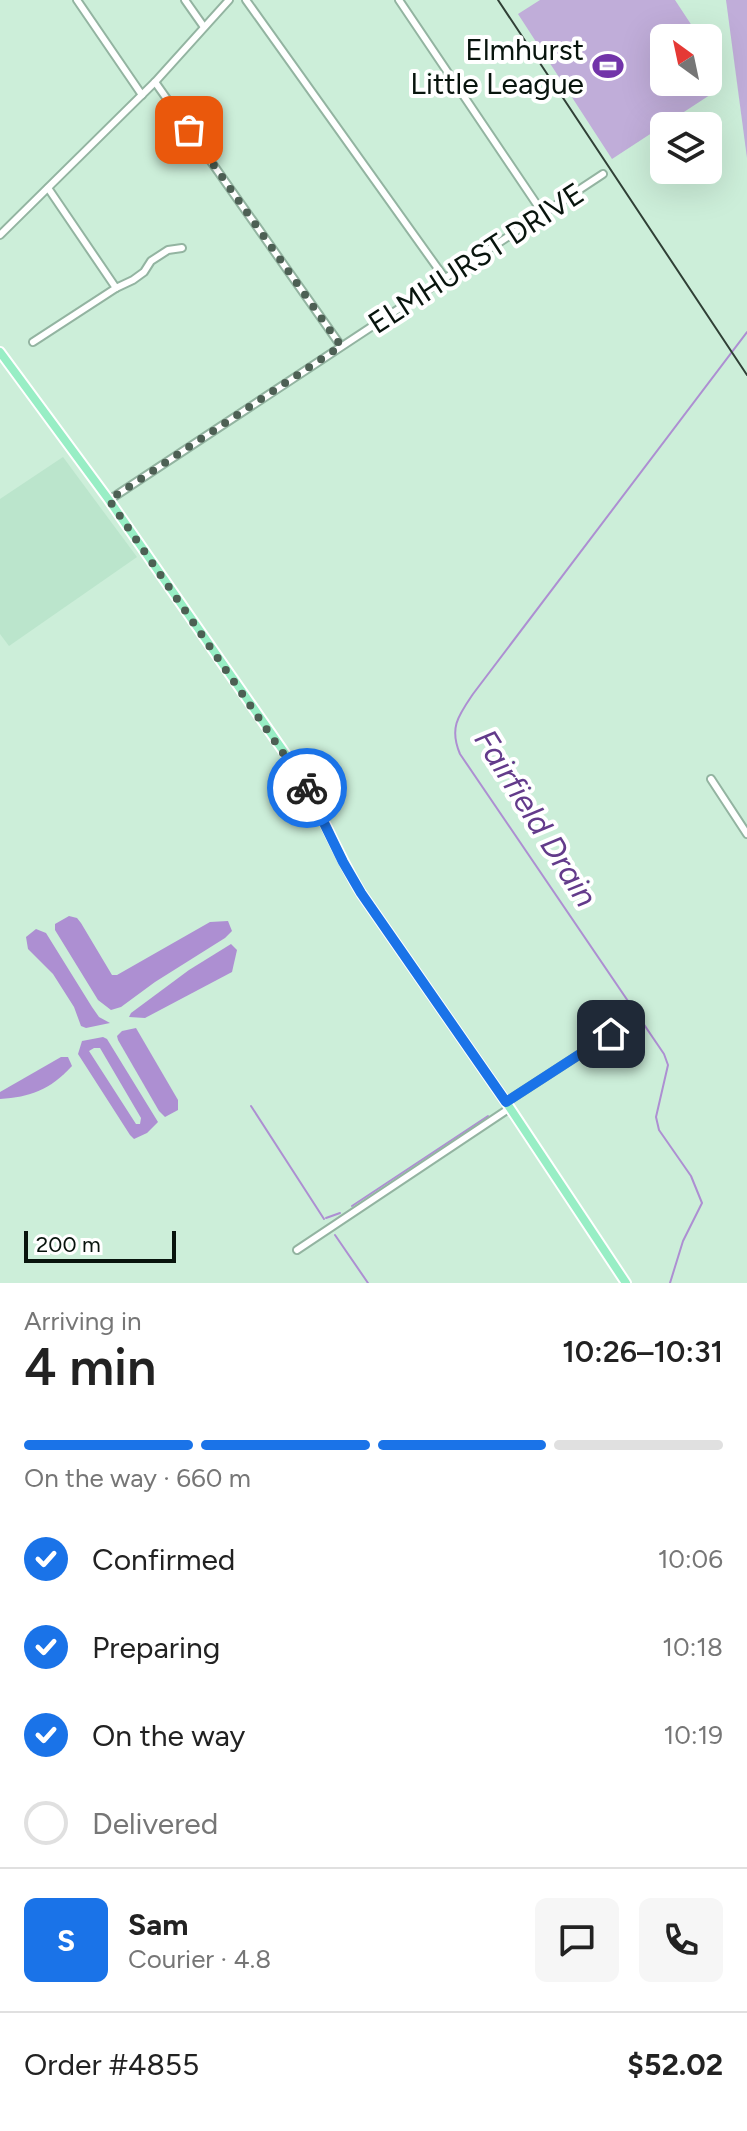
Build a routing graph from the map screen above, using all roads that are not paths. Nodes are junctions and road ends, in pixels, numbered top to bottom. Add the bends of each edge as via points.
1 (77, 0) edge
2 (185, 0) edge
3 (229, 0) edge
4 (246, 0) edge
5 (399, 0) edge
6 (204, 27) junction
7 (155, 82) junction
8 (142, 95) junction
9 (603, 174) dead end
10 (48, 188) junction
11 (544, 215) junction
12 (0, 235) edge
13 (182, 248) dead end
14 (444, 277) junction
15 (116, 288) junction
16 (33, 342) dead end
17 (341, 346) junction
18 (2, 359) edge
19 (109, 500) junction
20 (711, 779) dead end
21 (747, 833) edge
22 (737, 839) dead end
23 (611, 1034) dead end
24 (508, 1105) junction
25 (297, 1250) dead end
26 (626, 1283) edge

1 - 8 street
2 - 6 street
3 - 6 street
4 - 14 street
5 - 11 street
6 - 7 street
7 - 8 street
7 - 17 street
8 - 10 street
9 - 11 street, ELMHURST DRIVE
10 - 12 street
10 - 15 street
11 - 14 street, ELMHURST DRIVE
13 - 15 street via 168,250
14 - 17 street, ELMHURST DRIVE
15 - 16 street
17 - 19 street, ELMHURST DRIVE
18 - 19 main road
19 - 24 main road via 300,775 361,893
20 - 21 street
21 - 22 street
23 - 24 street
24 - 25 street
24 - 26 main road

